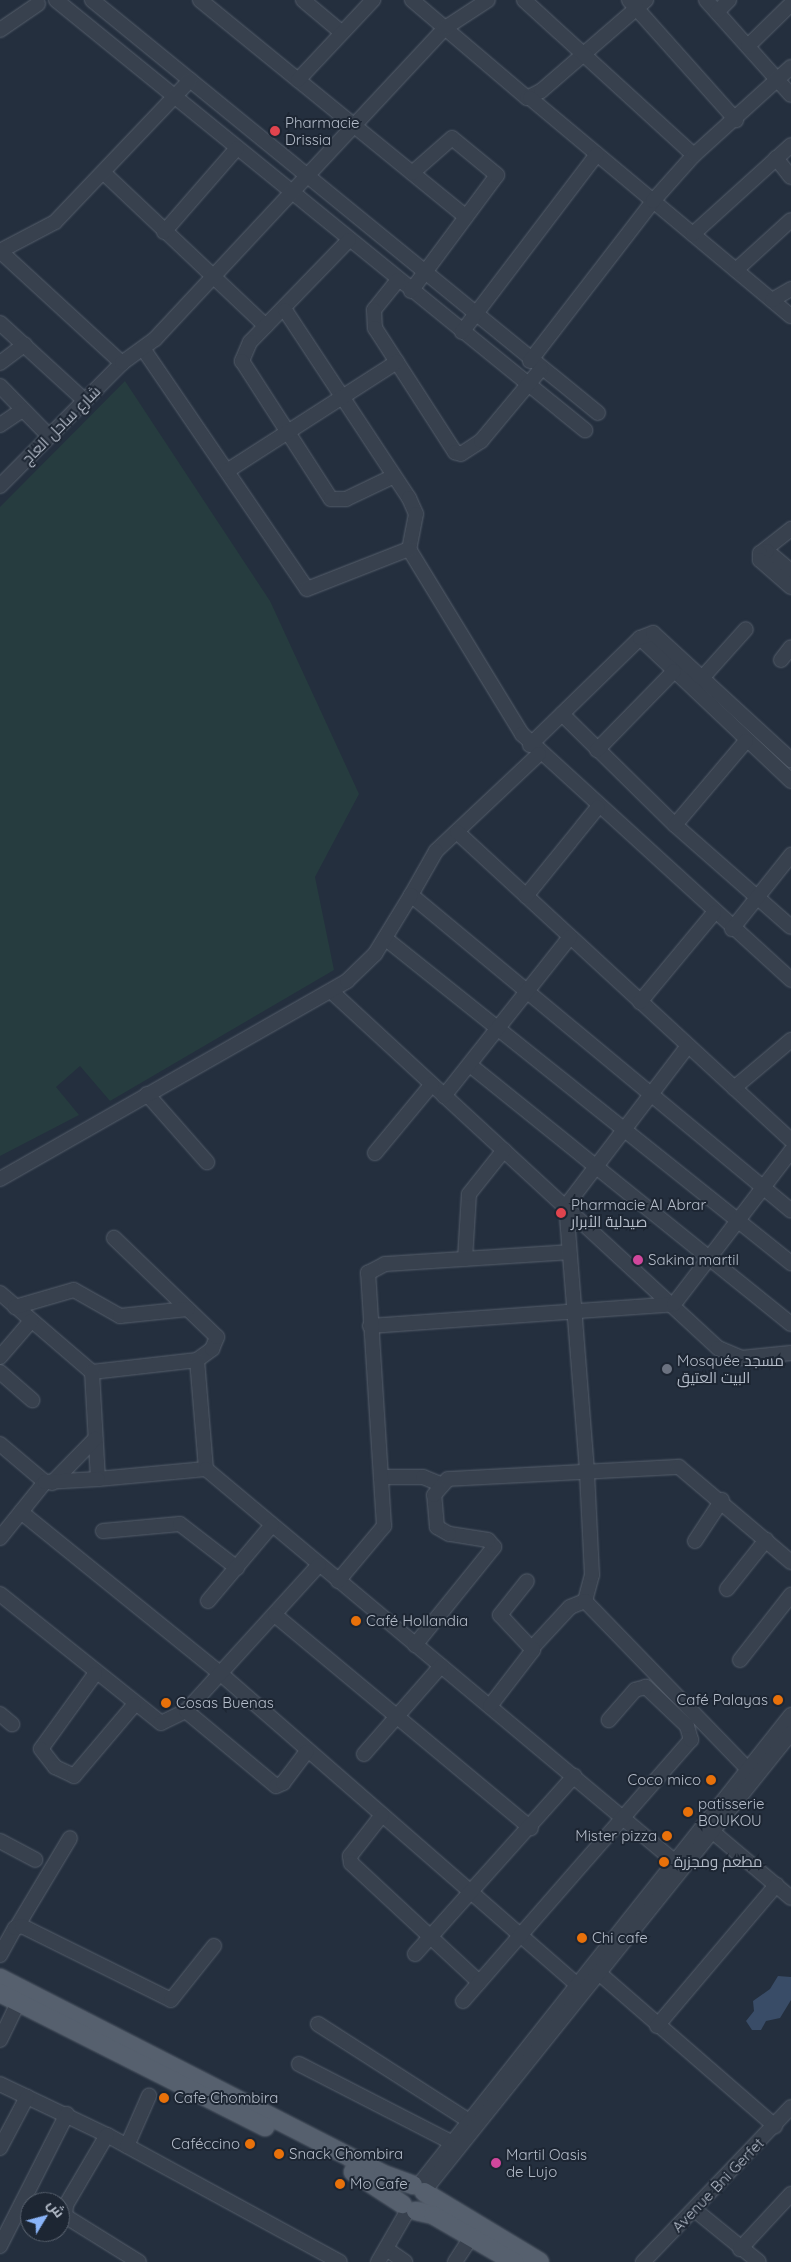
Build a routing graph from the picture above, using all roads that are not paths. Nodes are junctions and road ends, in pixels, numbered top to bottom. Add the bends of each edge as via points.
1 (56, 0) edge
2 (92, 0) edge
3 (200, 0) edge
4 (303, 0) edge
5 (373, 0) edge
6 (412, 0) edge
7 (488, 0) edge
8 (524, 0) edge
9 (706, 0) edge
10 (729, 0) edge
11 (638, 2) edge
12 (38, 4) dead end
13 (791, 4) edge
14 (717, 12) junction
15 (445, 28) junction
16 (0, 30) edge
17 (342, 32) junction
18 (748, 46) junction
19 (582, 54) junction
20 (791, 67) edge
21 (190, 80) junction
22 (298, 80) junction
23 (778, 80) junction
24 (791, 95) edge
25 (175, 97) junction
26 (530, 98) junction
27 (736, 120) junction
28 (355, 127) junction
29 (791, 145) edge
30 (237, 148) junction
31 (597, 154) junction
32 (694, 155) junction
33 (776, 158) junction
34 (412, 173) junction
35 (105, 174) junction
36 (308, 177) junction
37 (791, 177) edge
38 (293, 193) junction
39 (653, 201) junction
40 (466, 217) junction
41 (791, 220) edge
42 (164, 232) junction
43 (693, 234) junction
44 (348, 240) junction
45 (0, 251) edge
46 (736, 270) junction
47 (424, 272) junction
48 (211, 277) junction
49 (398, 280) junction
50 (791, 289) edge
51 (411, 290) junction
52 (772, 300) junction
53 (285, 310) junction
54 (474, 314) junction
55 (791, 316) edge
56 (0, 323) edge
57 (266, 326) junction
58 (462, 332) junction
59 (25, 344) junction
60 (144, 350) junction
61 (397, 362) junction
62 (0, 363) edge
63 (122, 363) junction
64 (535, 365) junction
65 (0, 386) edge
66 (528, 386) junction
67 (343, 396) junction
68 (85, 401) junction
69 (22, 410) junction
70 (598, 413) dead end
71 (0, 424) edge
72 (585, 430) dead end
73 (288, 432) junction
74 (50, 436) junction
75 (227, 471) junction
76 (394, 476) junction
77 (0, 486) edge
78 (791, 529) edge
79 (409, 549) junction
80 (763, 551) junction
81 (791, 571) edge
82 (791, 587) edge
83 (746, 629) dead end
84 (640, 638) junction
85 (791, 648) edge
86 (781, 660) dead end
87 (674, 671) junction
88 (703, 678) junction
89 (562, 714) junction
90 (746, 741) junction
91 (535, 750) junction
92 (597, 750) junction
93 (789, 754) edge
94 (791, 781) edge
95 (598, 807) junction
96 (676, 825) junction
97 (457, 832) junction
98 (791, 855) edge
99 (412, 895) junction
100 (526, 896) junction
101 (756, 898) junction
102 (714, 913) junction
103 (791, 927) edge
104 (732, 929) junction
105 (570, 937) junction
106 (386, 939) junction
107 (791, 980) edge
108 (331, 991) junction
109 (530, 991) junction
110 (640, 1002) junction
111 (499, 1029) junction
112 (791, 1040) edge
113 (688, 1046) junction
114 (470, 1065) junction
115 (432, 1084) junction
116 (734, 1088) junction
117 (147, 1094) junction
118 (655, 1095) junction
119 (444, 1096) junction
120 (625, 1131) junction
121 (791, 1140) edge
122 (504, 1150) junction
123 (791, 1151) edge
124 (375, 1153) dead end
125 (207, 1162) dead end
126 (598, 1166) junction
127 (0, 1179) edge
128 (762, 1185) junction
129 (566, 1206) junction
130 (791, 1211) edge
131 (738, 1222) junction
132 (114, 1238) dead end
133 (570, 1252) junction
134 (710, 1258) junction
135 (465, 1259) junction
136 (791, 1263) edge
137 (0, 1293) edge
138 (674, 1304) junction
139 (15, 1307) junction
140 (188, 1309) junction
141 (575, 1311) junction
142 (31, 1321) junction
143 (791, 1324) edge
144 (370, 1326) junction
145 (791, 1353) edge
146 (0, 1357) edge
147 (197, 1360) junction
148 (0, 1372) edge
149 (92, 1372) junction
150 (32, 1400) dead end
151 (95, 1439) junction
152 (0, 1444) edge
153 (206, 1469) junction
154 (588, 1471) junction
155 (381, 1477) junction
156 (98, 1479) junction
157 (48, 1482) junction
158 (440, 1484) junction
159 (722, 1500) junction
160 (21, 1512) junction
161 (272, 1526) junction
162 (102, 1531) dead end
163 (0, 1538) edge
164 (766, 1540) junction
165 (694, 1541) dead end
166 (791, 1562) edge
167 (318, 1564) junction
168 (237, 1568) junction
169 (338, 1581) junction
170 (527, 1581) dead end
171 (727, 1589) dead end
172 (0, 1594) edge
173 (791, 1595) edge
174 (208, 1601) dead end
175 (585, 1601) junction
176 (275, 1615) junction
177 (416, 1644) junction
178 (533, 1647) junction
179 (740, 1660) dead end
180 (441, 1666) junction
181 (95, 1674) junction
182 (221, 1674) junction
183 (134, 1705) junction
184 (490, 1706) junction
185 (186, 1711) junction
186 (0, 1714) edge
187 (791, 1715) edge
188 (397, 1716) junction
189 (609, 1720) dead end
190 (12, 1724) dead end
191 (791, 1733) edge
192 (306, 1752) junction
193 (364, 1754) dead end
194 (747, 1768) junction
195 (574, 1776) junction
196 (382, 1815) junction
197 (624, 1818) junction
198 (531, 1828) junction
199 (713, 1832) junction
200 (70, 1838) dead end
201 (0, 1842) edge
202 (36, 1860) dead end
203 (674, 1861) junction
204 (776, 1886) junction
205 (469, 1894) junction
206 (791, 1898) edge
207 (18, 1925) junction
208 (430, 1935) junction
209 (520, 1937) junction
210 (214, 1946) dead end
211 (416, 1954) dead end
212 (0, 1955) edge
213 (600, 1974) junction
214 (0, 1978) edge
215 (479, 1982) junction
216 (576, 1984) junction
217 (0, 1993) edge
218 (463, 2001) dead end
219 (18, 2003) junction
220 (318, 2024) dead end
221 (658, 2026) junction
222 (0, 2040) edge
223 (299, 2064) dead end
224 (0, 2084) edge
225 (27, 2096) junction
226 (149, 2096) dead end
227 (791, 2108) edge
228 (67, 2114) junction
229 (469, 2121) junction
230 (775, 2126) junction
231 (107, 2135) junction
232 (453, 2143) junction
233 (127, 2146) junction
234 (0, 2148) edge
235 (420, 2188) junction
236 (791, 2194) edge
237 (409, 2209) junction
238 (695, 2210) junction
239 (471, 2237) junction
240 (0, 2245) edge
241 (740, 2249) junction
242 (388, 2250) junction
243 (647, 2261) edge
244 (139, 2262) edge
245 (340, 2262) edge
246 (378, 2262) edge
247 (405, 2262) edge
248 (455, 2262) edge
249 (512, 2262) edge
250 (540, 2262) edge
251 (758, 2262) edge

1 - 25 street
2 - 21 street
3 - 22 street
4 - 17 street
5 - 17 street
6 - 15 street
7 - 15 street, شارع ساحل العاج
8 - 19 street
9 - 14 street
10 - 14 street
11 - 19 street
11 - 27 street
12 - 16 street
13 - 18 street
14 - 18 street
15 - 26 street via 515,92
15 - 28 street, شارع ساحل العاج
17 - 22 street
18 - 23 street
19 - 26 street
19 - 32 street
20 - 23 street
21 - 25 street
21 - 36 street
22 - 28 street
23 - 24 street
23 - 27 street
25 - 30 street
25 - 35 street
26 - 31 street
27 - 32 street
28 - 34 street
28 - 36 street, شارع ساحل العاج
29 - 33 street
30 - 38 street
30 - 42 street
31 - 39 street
31 - 54 street
32 - 39 street
33 - 37 street
33 - 43 street
34 - 40 street
34 - 40 street via 452,138 494,168 496,178
35 - 42 street
35 - 45 street via 55,222
36 - 38 street, شارع ساحل العاج
36 - 47 street
38 - 44 street
38 - 48 street, شارع ساحل العاج
39 - 43 street
39 - 64 street
40 - 47 street
41 - 46 street
42 - 48 street
43 - 46 street
44 - 49 street
44 - 53 street
45 - 63 street
46 - 52 street
47 - 51 street
47 - 54 street
48 - 57 street
48 - 60 street, شارع ساحل العاج
49 - 51 street
49 - 61 street via 372,318
50 - 52 street
51 - 58 street
52 - 55 street
53 - 57 street
53 - 67 street
54 - 58 street
54 - 64 street
56 - 59 street
57 - 73 street via 244,351 242,361
58 - 66 street
59 - 62 street
59 - 68 street
60 - 63 street, شارع ساحل العاج
60 - 75 street
61 - 66 street via 450,446 462,454 480,441
61 - 67 street
63 - 68 street, شارع ساحل العاج
64 - 66 street
64 - 70 street
65 - 69 street
66 - 72 street
67 - 73 street
67 - 76 street
68 - 74 street, شارع ساحل العاج
69 - 71 street
69 - 74 street
73 - 75 street
73 - 76 street via 335,501
74 - 77 street, شارع ساحل العاج
75 - 79 street via 308,590
76 - 79 street via 416,514
78 - 80 street
79 - 91 street
80 - 81 street
80 - 82 street via 760,560
83 - 88 street
84 - 87 street
84 - 88 street via 648,633 659,636
84 - 89 street
85 - 86 street
87 - 90 street
87 - 92 street
88 - 93 street
89 - 91 street
89 - 92 street
90 - 94 street
90 - 96 street
91 - 95 street
91 - 97 street
92 - 96 street
95 - 100 street
95 - 102 street
96 - 101 street
97 - 99 street via 428,860
97 - 100 street
98 - 101 street
99 - 106 street
99 - 109 street
100 - 105 street
101 - 103 street
101 - 104 street
102 - 104 street
102 - 110 street
104 - 107 street
105 - 109 street
105 - 110 street
106 - 108 street via 363,967
106 - 111 street
108 - 115 street
108 - 117 street
109 - 111 street
109 - 118 street
110 - 113 street
111 - 114 street
111 - 120 street
112 - 116 street
113 - 116 street
113 - 118 street
114 - 119 street
114 - 126 street
115 - 119 street
115 - 124 street
116 - 121 street
117 - 125 street
117 - 127 street
118 - 120 street
118 - 128 street
119 - 122 street
120 - 126 street
120 - 131 street
122 - 129 street
122 - 135 street via 469,1194
123 - 128 street
126 - 129 street
126 - 134 street
128 - 130 street
128 - 131 street
129 - 133 street
129 - 138 street
131 - 134 street
131 - 136 street
132 - 140 street
133 - 135 street
133 - 141 street
134 - 138 street
134 - 143 street
135 - 144 street via 376,1266 366,1284
137 - 139 street
138 - 141 street
138 - 145 street via 718,1348 733,1356
139 - 140 street via 74,1290 120,1316
139 - 142 street
140 - 147 street via 217,1337 212,1349
141 - 144 street
141 - 154 street
142 - 146 street
142 - 149 street
144 - 155 street
147 - 149 street
147 - 153 street
148 - 150 street
149 - 151 street
151 - 156 street
151 - 157 street
152 - 157 street
153 - 156 street
153 - 161 street
154 - 158 street via 458,1478
154 - 159 street via 668,1465 687,1471
154 - 175 street via 592,1575
155 - 158 street via 423,1477
155 - 169 street via 381,1534
156 - 157 street
157 - 160 street
158 - 177 street via 434,1494 437,1527 449,1534 488,1540 494,1547
159 - 164 street
159 - 165 street
160 - 163 street
160 - 182 street
161 - 167 street
161 - 168 street
162 - 168 street via 180,1524
164 - 166 street
164 - 171 street
167 - 169 street
167 - 176 street
168 - 174 street
169 - 177 street
170 - 178 street via 500,1614
172 - 181 street
173 - 179 street
175 - 178 street via 577,1601
175 - 194 street
176 - 182 street
176 - 188 street
177 - 180 street
178 - 184 street
180 - 184 street
180 - 188 street
181 - 183 street
181 - 183 street via 41,1750 55,1767 74,1776
182 - 185 street
182 - 192 street
183 - 185 street via 161,1723
184 - 195 street
185 - 192 street via 269,1784 283,1783
186 - 190 street
187 - 194 street
188 - 193 street
188 - 198 street
189 - 197 street via 635,1690 646,1687 692,1735
191 - 199 street
192 - 196 street
194 - 203 street
195 - 197 street
195 - 198 street
196 - 205 street
196 - 208 street via 350,1856 351,1863
197 - 203 street
197 - 209 street
198 - 205 street
199 - 204 street
199 - 213 street
200 - 207 street
201 - 202 street
203 - 216 street
204 - 206 street
204 - 221 street
205 - 208 street
205 - 209 street
207 - 210 street via 171,2000
207 - 212 street
208 - 211 street
208 - 215 street
209 - 215 street
209 - 216 street
213 - 221 street
213 - 235 street
214 - 235 main road via 383,2174
215 - 218 street
216 - 229 street
217 - 219 main road
219 - 222 street
219 - 237 main road via 360,2175
220 - 229 street
221 - 230 street
223 - 232 street
224 - 225 street
225 - 228 street
225 - 234 street
226 - 233 street
227 - 230 street, Avenue Bni Gerfet
228 - 231 street
228 - 240 street
229 - 232 street
230 - 238 street, Avenue Bni Gerfet
231 - 233 street
231 - 244 street via 66,2205 66,2216
232 - 235 street
233 - 245 street
235 - 237 main road via 426,2204
235 - 250 main road
236 - 241 street
237 - 239 main road via 433,2215
237 - 242 street
238 - 241 street
238 - 243 street, Avenue Bni Gerfet
239 - 248 street
239 - 249 main road
241 - 251 street
242 - 246 street
242 - 247 street

